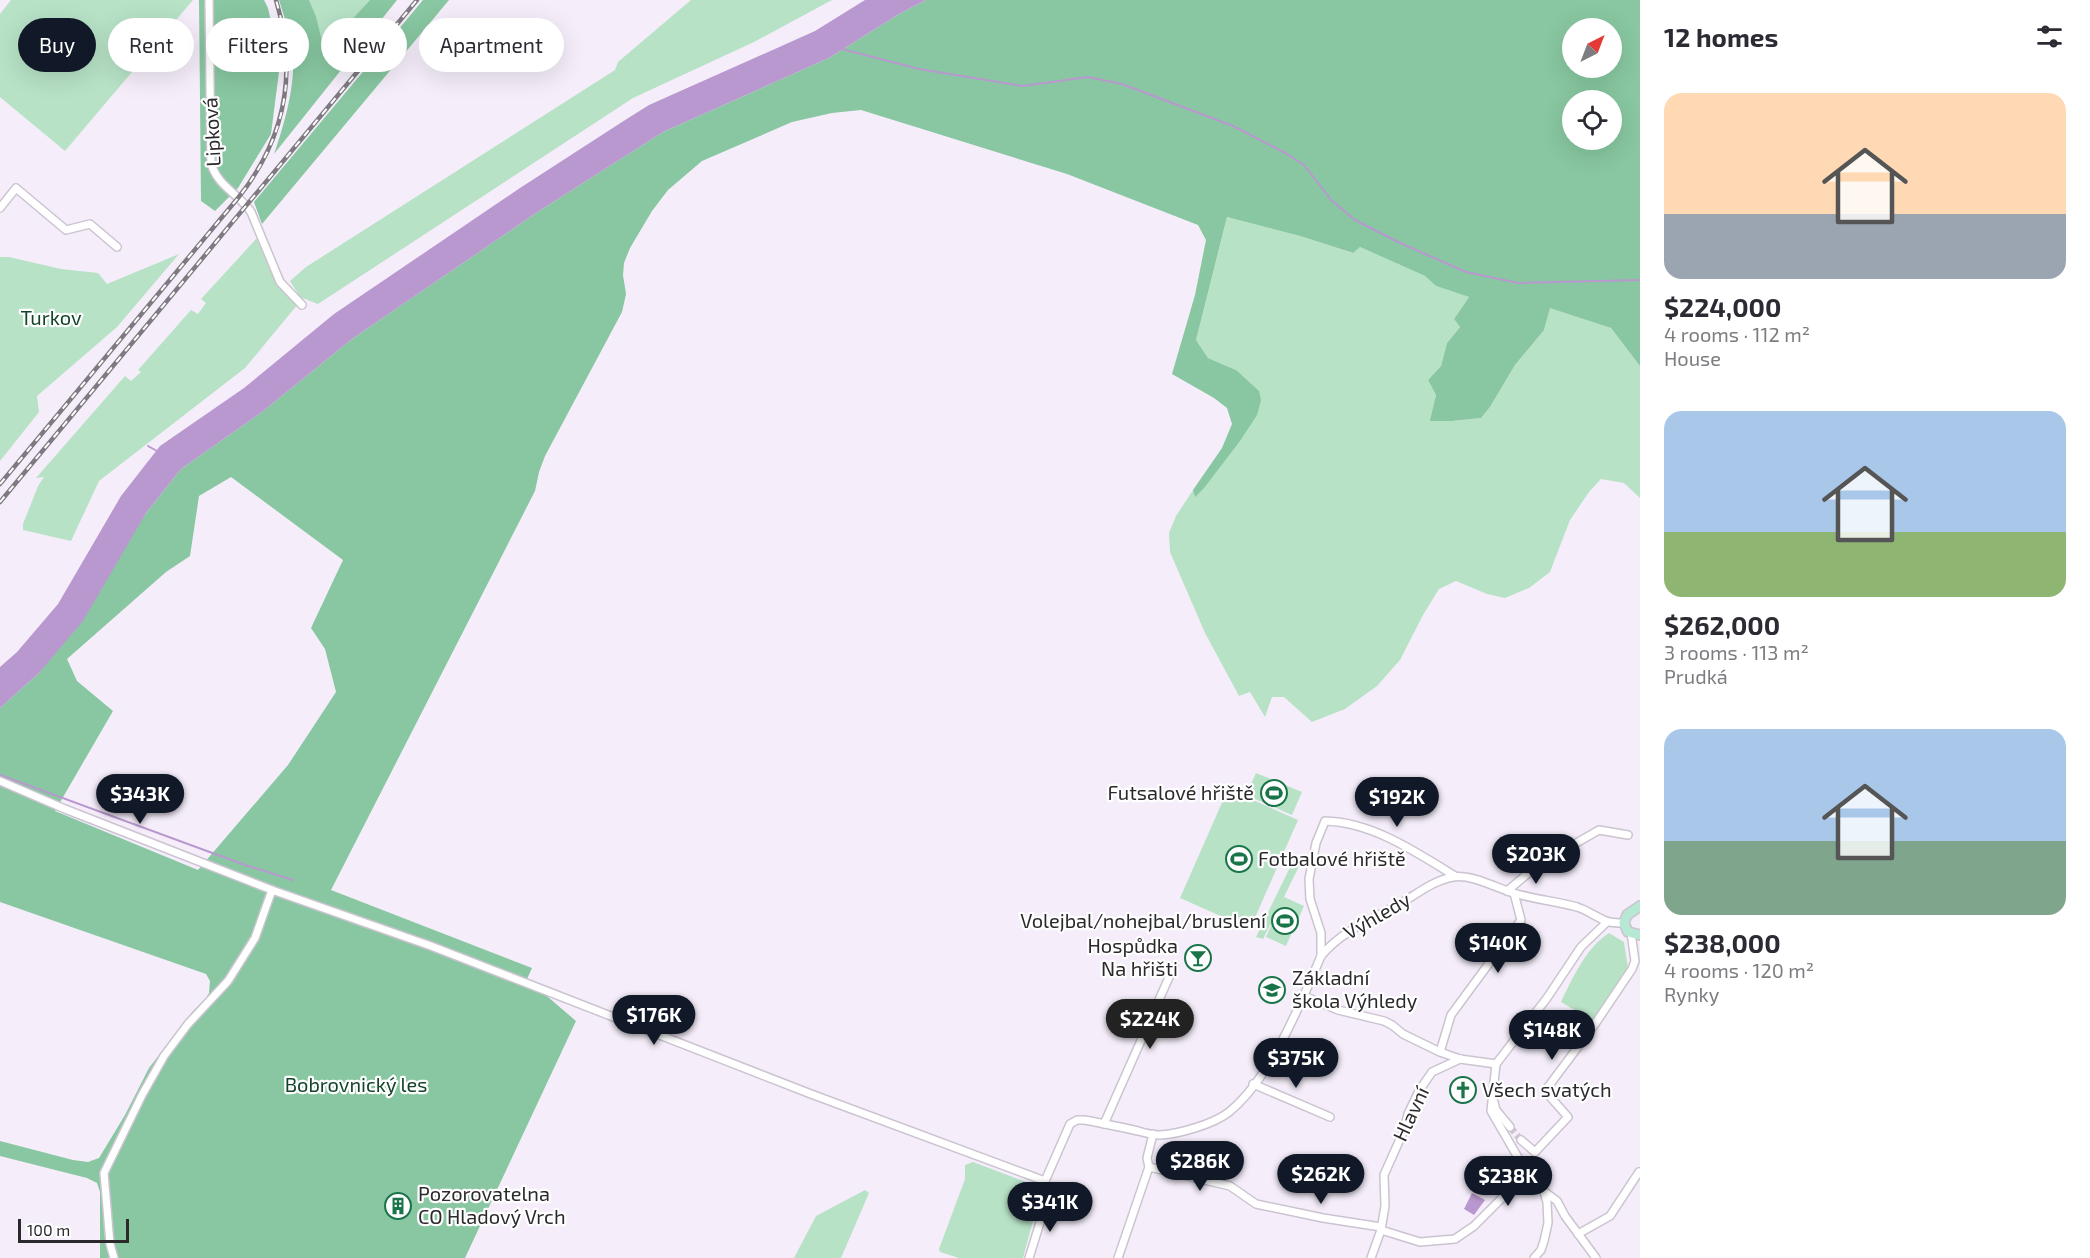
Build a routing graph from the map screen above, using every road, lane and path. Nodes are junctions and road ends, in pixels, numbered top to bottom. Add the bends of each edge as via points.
1 (209, 0) edge
2 (0, 208) edge
3 (117, 247) dead end
4 (302, 305) dead end
5 (0, 781) edge
6 (1628, 835) dead end
7 (1455, 876) junction
8 (272, 890) junction
9 (1510, 892) junction
10 (1640, 906) edge
11 (1607, 922) junction
12 (1624, 923) junction
13 (1635, 934) edge
14 (1322, 956) junction
15 (1174, 966) dead end
16 (1304, 996) junction
17 (1440, 1052) junction
18 (1460, 1059) junction
19 (1496, 1064) junction
20 (1253, 1084) junction
21 (1330, 1117) dead end
22 (1104, 1124) junction
23 (1153, 1134) junction
24 (1521, 1140) tunnel mouth
25 (1149, 1167) junction
26 (1639, 1172) edge
27 (1527, 1173) junction
28 (1044, 1181) junction
29 (1544, 1192) junction
30 (1381, 1229) junction
31 (1578, 1234) junction
32 (1538, 1257) edge
33 (114, 1258) edge
34 (1029, 1258) edge
35 (1118, 1258) edge
36 (1371, 1258) edge
37 (1596, 1258) edge

1 - 4 street, Lipková via 214,175 251,212 280,282
2 - 3 street via 16,188 66,230 90,224
5 - 8 street
6 - 9 street via 1599,830 1538,865
7 - 9 street
7 - 14 street, Výhledy via 1423,889 1351,930
7 - 14 street via 1384,836 1341,821 1325,821 1309,879
8 - 28 street via 431,946
8 - 33 street via 255,938 228,981 164,1056 104,1173
9 - 11 street via 1580,908
9 - 17 street via 1521,920 1451,1015
10 - 12 street via 1626,915
11 - 12 street
11 - 19 street via 1581,947
12 - 13 street
13 - 24 street via 1634,965 1545,1091 1568,1117 1535,1152
14 - 16 street, Výhledy
15 - 22 street
16 - 17 street via 1338,1010 1384,1021
16 - 20 street, Výhledy via 1290,1027
17 - 18 street
18 - 19 street
18 - 30 street, Hlavní via 1432,1072 1408,1114 1384,1175
19 - 27 street via 1491,1111 1506,1128
20 - 21 street
20 - 23 street, Výhledy via 1217,1120 1184,1131
22 - 23 street, Výhledy
22 - 28 street, Výhledy via 1077,1120 1070,1124
23 - 25 street
25 - 30 street via 1230,1186 1256,1204
25 - 35 street
26 - 31 street via 1610,1216
27 - 29 street
27 - 30 street via 1474,1226 1455,1239 1420,1242
28 - 34 street via 1047,1200
29 - 31 street via 1557,1201
29 - 32 street via 1548,1222
30 - 36 street, Hlavní
31 - 37 street

